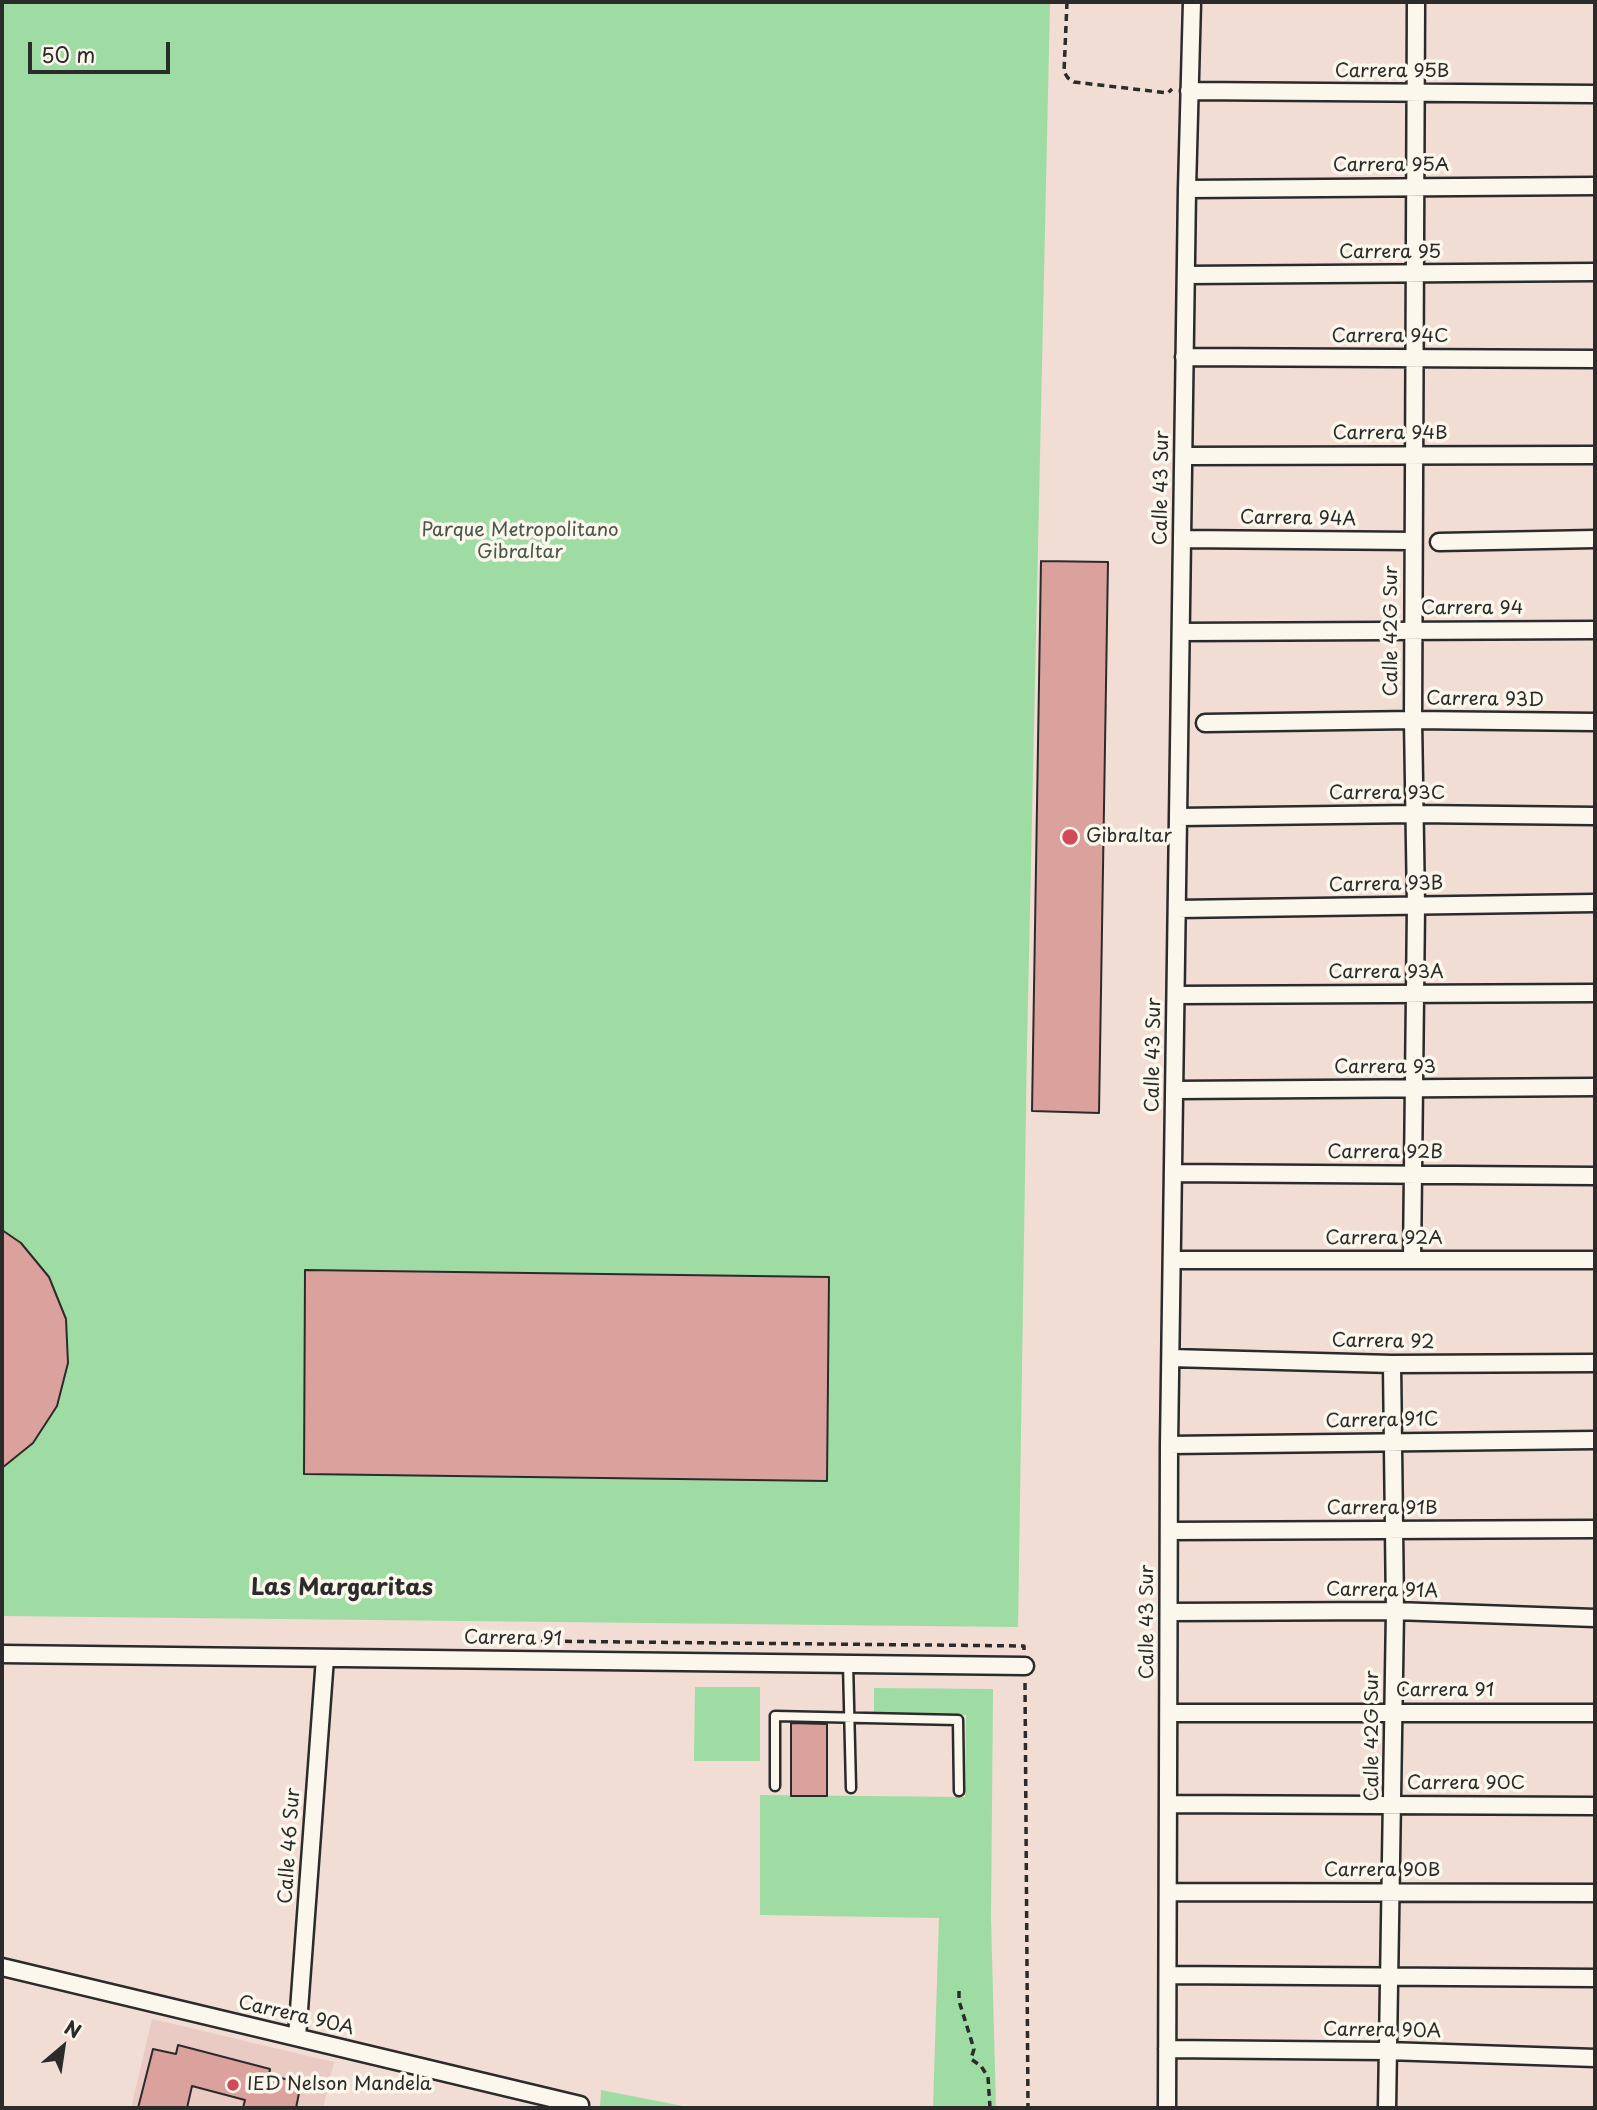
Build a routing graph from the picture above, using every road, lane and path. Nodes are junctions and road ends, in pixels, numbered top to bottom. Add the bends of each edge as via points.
1 (1067, 2) edge
2 (1192, 2) edge
3 (1416, 2) edge
4 (1182, 89) junction
5 (1415, 93) junction
6 (1595, 94) edge
7 (1595, 186) edge
8 (1415, 187) junction
9 (1187, 189) junction
10 (1595, 272) edge
11 (1416, 273) junction
12 (1185, 275) junction
13 (1184, 357) junction
14 (1416, 358) junction
15 (1595, 359) edge
16 (1414, 454) junction
17 (1595, 455) edge
18 (1185, 456) junction
19 (1183, 539) junction
20 (1595, 539) edge
21 (1413, 541) junction
22 (1439, 542) dead end
23 (1414, 630) junction
24 (1595, 630) edge
25 (1181, 632) junction
26 (1413, 720) junction
27 (1595, 722) edge
28 (1205, 723) dead end
29 (1414, 814) junction
30 (1595, 816) edge
31 (1179, 817) junction
32 (1595, 903) edge
33 (1416, 906) junction
34 (1177, 909) junction
35 (1415, 993) junction
36 (1595, 993) edge
37 (1176, 995) junction
38 (1595, 1087) edge
39 (1413, 1088) junction
40 (1175, 1090) junction
41 (1174, 1173) junction
42 (1413, 1174) junction
43 (1595, 1176) edge
44 (1173, 1260) junction
45 (1412, 1261) junction
46 (1595, 1261) edge
47 (1171, 1357) junction
48 (1595, 1363) edge
49 (1392, 1364) junction
50 (1595, 1440) edge
51 (1392, 1442) junction
52 (1169, 1446) junction
53 (1595, 1529) edge
54 (1395, 1530) junction
55 (1169, 1531) junction
56 (1395, 1611) junction
57 (1169, 1612) junction
58 (1595, 1618) edge
59 (2, 1654) edge
60 (326, 1658) junction
61 (848, 1663) junction
62 (1025, 1665) joint
63 (1393, 1712) junction
64 (1169, 1713) junction
65 (1595, 1713) edge
66 (850, 1718) junction
67 (775, 1786) dead end
68 (851, 1788) dead end
69 (959, 1791) dead end
70 (1168, 1804) junction
71 (1394, 1805) junction
72 (1595, 1806) edge
73 (1390, 1891) junction
74 (1168, 1892) junction
75 (1595, 1893) edge
76 (2, 1967) edge
77 (1168, 1975) junction
78 (1391, 1978) junction
79 (1595, 1978) edge
80 (959, 1991) dead end
81 (297, 2038) junction
82 (1167, 2049) junction
83 (1387, 2051) junction
84 (1595, 2058) edge
85 (580, 2107) edge
86 (990, 2108) edge
87 (1028, 2108) edge
88 (1167, 2108) edge
89 (1387, 2108) edge

1 - 4 path via 1064,72 1068,78 1168,93
2 - 4 street, Calle 43 Sur
3 - 5 street, Calle 42G Sur
4 - 5 street, Carrera 95B
4 - 9 street, Calle 43 Sur
5 - 6 street, Carrera 95B
5 - 8 street, Calle 42G Sur
7 - 8 street, Carrera 95A
8 - 9 street, Carrera 95A
8 - 11 street, Calle 42G Sur
9 - 12 street, Calle 43 Sur
10 - 11 street, Carrera 95
11 - 12 street, Carrera 95
11 - 14 street, Calle 42G Sur
12 - 13 street, Calle 43 Sur
13 - 14 street, Carrera 94C
13 - 18 street, Calle 43 Sur
14 - 15 street, Carrera 94C
14 - 16 street, Calle 42G Sur
16 - 17 street, Carrera 94B
16 - 18 street, Carrera 94B
16 - 21 street, Calle 42G Sur
18 - 19 street, Calle 43 Sur
19 - 21 street, Carrera 94A
19 - 25 street, Calle 43 Sur
20 - 22 street
21 - 23 street, Calle 42G Sur
23 - 24 street, Carrera 94
23 - 25 street, Carrera 94
23 - 26 street, Calle 42G Sur
25 - 31 street, Calle 43 Sur
26 - 27 street, Carrera 93D
26 - 28 street, Carrera 93D
26 - 29 street, Calle 42G Sur
29 - 30 street, Carrera 93C
29 - 31 street, Carrera 93C
29 - 33 street, Calle 42G Sur
31 - 34 street, Calle 43 Sur
32 - 33 street, Carrera 93B
33 - 34 street, Carrera 93B
33 - 35 street, Calle 42G Sur
34 - 37 street, Calle 43 Sur
35 - 36 street, Carrera 93A
35 - 37 street, Carrera 93A
35 - 39 street, Calle 42G Sur
37 - 40 street, Calle 43 Sur
38 - 39 street, Carrera 93
39 - 40 street, Carrera 93
39 - 42 street, Calle 42G Sur
40 - 41 street, Calle 43 Sur
41 - 42 street, Carrera 92B
41 - 44 street, Calle 43 Sur
42 - 43 street, Carrera 92B
42 - 45 street, Calle 42G Sur
44 - 45 street, Carrera 92A
44 - 47 street, Calle 43 Sur
45 - 46 street, Carrera 92A
47 - 49 street, Carrera 92
47 - 52 street, Calle 43 Sur
48 - 49 street, Carrera 92
49 - 51 street, Calle 42G Sur
50 - 51 street, Carrera 91C
51 - 52 street, Carrera 91C
51 - 54 street, Calle 42G Sur
52 - 55 street, Calle 43 Sur
53 - 54 street, Carrera 91B
54 - 55 street, Carrera 91B
54 - 56 street, Calle 42G Sur
55 - 57 street, Calle 43 Sur
56 - 57 street, Carrera 91A
56 - 58 street, Carrera 91A
56 - 63 street, Calle 42G Sur
57 - 64 street, Calle 43 Sur
59 - 60 street, Carrera 91
60 - 61 street, Carrera 91
60 - 81 street, Calle 46 Sur
61 - 62 street, Carrera 91
61 - 66 lane
62 - 87 path
63 - 64 street, Carrera 91
63 - 65 street, Carrera 91
63 - 71 street, Calle 42G Sur
64 - 70 street, Calle 43 Sur
66 - 67 lane via 775,1716
66 - 68 lane
66 - 69 lane via 958,1720
70 - 71 street, Carrera 90C
70 - 74 street, Calle 43 Sur
71 - 72 street, Carrera 90C
71 - 73 street, Calle 42G Sur
73 - 74 street, Carrera 90B
73 - 75 street, Carrera 90B
73 - 78 street, Calle 42G Sur
74 - 77 street, Calle 43 Sur
76 - 81 street, Carrera 90A
77 - 78 street
77 - 82 street, Calle 43 Sur
78 - 79 street
78 - 83 street, Calle 42G Sur
80 - 86 path via 974,2049 971,2059 988,2077
81 - 85 street, Carrera 90A
82 - 83 street, Carrera 90A
82 - 88 street, Calle 43 Sur
83 - 84 street, Carrera 90A
83 - 89 street, Calle 42G Sur

